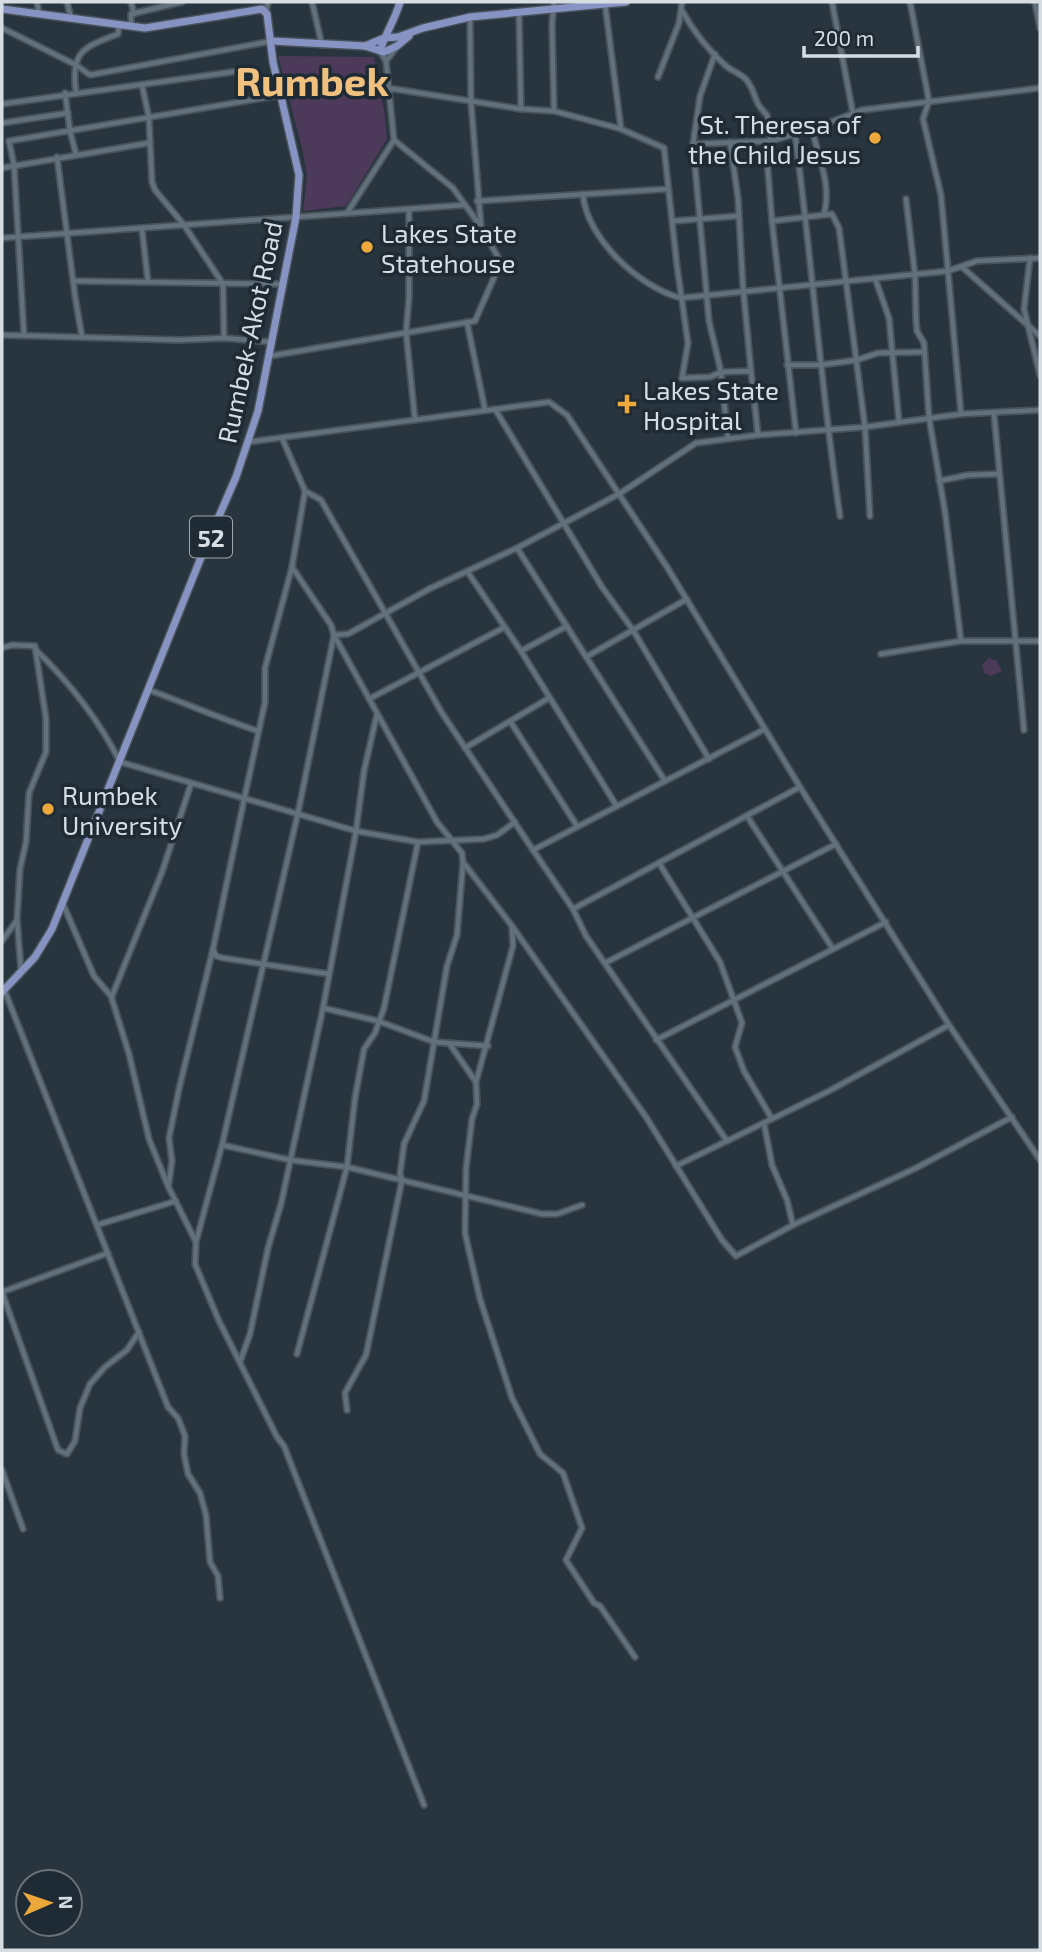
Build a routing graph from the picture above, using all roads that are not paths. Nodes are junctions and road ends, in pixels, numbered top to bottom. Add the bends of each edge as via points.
1 (37, 2) edge
2 (68, 2) edge
3 (131, 2) edge
4 (182, 2) edge
5 (268, 2) edge
6 (312, 2) edge
7 (400, 2) edge
8 (626, 2) edge
9 (682, 2) edge
10 (832, 2) edge
11 (910, 2) edge
12 (1035, 2) edge
13 (160, 4) edge
14 (587, 4) edge
15 (605, 4) junction
16 (554, 6) edge
17 (4, 7) edge
18 (681, 9) junction
19 (265, 11) junction
20 (519, 13) junction
21 (134, 14) junction
22 (39, 15) junction
23 (397, 15) junction
24 (470, 17) junction
25 (71, 19) junction
26 (119, 26) junction
27 (2, 28) edge
28 (131, 28) junction
29 (1040, 28) edge
30 (412, 33) junction
31 (398, 37) junction
32 (384, 38) junction
33 (272, 45) junction
34 (323, 46) junction
35 (365, 46) junction
36 (397, 46) junction
37 (380, 51) junction
38 (715, 54) junction
39 (386, 61) junction
40 (76, 65) junction
41 (239, 71) dead end
42 (657, 77) dead end
43 (142, 85) junction
44 (388, 88) junction
45 (1040, 88) edge
46 (76, 92) junction
47 (65, 93) junction
48 (281, 95) junction
49 (929, 101) junction
50 (471, 102) junction
51 (2, 104) edge
52 (520, 109) junction
53 (554, 111) junction
54 (68, 113) junction
55 (853, 114) junction
56 (149, 118) junction
57 (2, 123) edge
58 (621, 129) junction
59 (813, 129) junction
60 (70, 131) junction
61 (795, 134) junction
62 (394, 141) junction
63 (771, 141) junction
64 (730, 142) junction
65 (150, 143) junction
66 (692, 144) junction
67 (76, 154) junction
68 (57, 157) junction
69 (15, 165) junction
70 (2, 168) edge
71 (668, 189) junction
72 (583, 194) junction
73 (906, 199) dead end
74 (477, 201) junction
75 (464, 205) junction
76 (409, 209) junction
77 (347, 213) junction
78 (824, 214) junction
79 (738, 216) junction
80 (806, 216) junction
81 (296, 217) junction
82 (701, 219) junction
83 (673, 221) junction
84 (772, 221) junction
85 (184, 225) junction
86 (481, 227) junction
87 (142, 229) junction
88 (68, 234) junction
89 (19, 237) junction
90 (2, 238) edge
91 (1030, 258) junction
92 (1040, 258) edge
93 (961, 267) junction
94 (948, 271) junction
95 (915, 275) junction
96 (875, 278) junction
97 (847, 280) junction
98 (73, 281) junction
99 (148, 282) junction
100 (223, 284) junction
101 (283, 284) junction
102 (811, 285) junction
103 (779, 289) junction
104 (743, 292) junction
105 (708, 296) junction
106 (681, 298) junction
107 (467, 322) junction
108 (1026, 324) junction
109 (406, 332) junction
110 (2, 335) edge
111 (24, 335) junction
112 (1040, 336) edge
113 (82, 337) junction
114 (224, 338) junction
115 (272, 343) junction
116 (924, 352) junction
117 (891, 353) junction
118 (269, 356) junction
119 (856, 360) junction
120 (787, 365) junction
121 (820, 365) junction
122 (751, 371) junction
123 (721, 372) junction
124 (1040, 375) edge
125 (495, 409) junction
126 (485, 410) junction
127 (1040, 410) edge
128 (961, 414) junction
129 (994, 414) junction
130 (929, 418) junction
131 (415, 420) junction
132 (899, 422) junction
133 (864, 427) junction
134 (827, 431) junction
135 (796, 433) junction
136 (758, 435) junction
137 (282, 438) junction
138 (728, 439) junction
139 (248, 442) junction
140 (999, 474) junction
141 (939, 481) junction
142 (305, 491) junction
143 (619, 495) junction
144 (840, 516) dead end
145 (870, 516) dead end
146 (565, 523) junction
147 (517, 548) junction
148 (292, 567) junction
149 (467, 571) junction
150 (687, 599) junction
151 (386, 615) junction
152 (567, 626) junction
153 (503, 628) junction
154 (632, 630) junction
155 (334, 635) junction
156 (1016, 640) junction
157 (961, 641) junction
158 (1040, 641) edge
159 (2, 649) edge
160 (36, 649) junction
161 (521, 651) junction
162 (881, 654) dead end
163 (586, 657) junction
164 (419, 673) junction
165 (149, 690) junction
166 (549, 698) junction
167 (369, 699) junction
168 (377, 713) junction
169 (510, 721) junction
170 (765, 729) junction
171 (1024, 730) dead end
172 (258, 731) junction
173 (465, 748) junction
174 (709, 759) junction
175 (120, 762) junction
176 (665, 781) junction
177 (191, 784) junction
178 (800, 787) junction
179 (244, 800) junction
180 (616, 805) junction
181 (299, 813) junction
182 (747, 816) junction
183 (515, 822) junction
184 (577, 826) junction
185 (356, 831) junction
186 (452, 841) junction
187 (418, 842) junction
188 (836, 844) junction
189 (533, 850) junction
190 (463, 862) junction
191 (659, 863) junction
192 (784, 871) junction
193 (63, 904) junction
194 (573, 909) junction
195 (692, 918) junction
196 (17, 919) junction
197 (886, 922) junction
198 (512, 926) junction
199 (2, 941) edge
200 (213, 948) junction
201 (833, 949) junction
202 (264, 962) junction
203 (605, 963) junction
204 (22, 971) junction
205 (329, 974) junction
206 (3, 990) edge
207 (111, 996) junction
208 (735, 999) junction
209 (323, 1008) junction
210 (378, 1021) junction
211 (949, 1025) junction
212 (656, 1040) junction
213 (434, 1042) junction
214 (449, 1042) junction
215 (488, 1046) junction
216 (476, 1082) junction
217 (1012, 1117) junction
218 (772, 1119) junction
219 (764, 1123) junction
220 (727, 1141) junction
221 (222, 1145) junction
222 (290, 1160) junction
223 (1040, 1160) edge
224 (676, 1166) junction
225 (347, 1167) junction
226 (402, 1180) junction
227 (168, 1186) junction
228 (466, 1196) junction
229 (176, 1201) junction
230 (582, 1205) dead end
231 (97, 1225) junction
232 (793, 1225) junction
233 (196, 1242) junction
234 (108, 1253) junction
235 (2, 1292) edge
236 (139, 1331) junction
237 (297, 1354) dead end
238 (240, 1364) junction
239 (347, 1410) dead end
240 (2, 1470) edge
241 (23, 1530) dead end
242 (220, 1598) dead end
243 (635, 1657) dead end
244 (424, 1805) dead end

1 - 22 street
2 - 25 street
3 - 21 street
4 - 13 street
5 - 19 street
6 - 34 street
7 - 23 main road
8 - 15 main road
9 - 18 street
10 - 55 street
11 - 49 street
12 - 29 street
13 - 21 street
14 - 15 main road
14 - 16 main road
15 - 58 street
16 - 20 main road
16 - 53 street
17 - 22 main road
18 - 38 street
18 - 42 street via 680,23
19 - 28 main road
19 - 33 main road, Rumbek-Akot Road
20 - 24 main road
20 - 52 street
21 - 28 street
22 - 25 main road
23 - 31 main road
23 - 32 main road
24 - 30 main road
24 - 50 street
25 - 26 main road
26 - 28 main road
26 - 40 street via 118,34 80,52
27 - 40 street
30 - 31 main road
30 - 36 main road
31 - 32 main road
31 - 36 main road
32 - 35 main road
32 - 37 main road
33 - 34 main road
33 - 40 street via 90,75
33 - 48 main road, Rumbek-Akot Road / 52
34 - 35 main road
35 - 37 main road
36 - 37 main road
36 - 39 street
37 - 39 street
38 - 63 street via 748,82 756,106 767,115
38 - 66 street via 700,96
39 - 44 street
40 - 46 street
41 - 43 street
43 - 46 street
43 - 56 street
44 - 50 street
44 - 62 street
45 - 49 street
46 - 47 street
47 - 51 street
47 - 54 street
48 - 56 street
48 - 81 main road, Rumbek-Akot Road / 52 via 299,175
49 - 55 street
49 - 94 street via 923,119 940,195
50 - 52 street
50 - 74 street
52 - 53 street
53 - 58 street
54 - 57 street
54 - 60 street
55 - 59 street
56 - 60 street
56 - 65 street
58 - 71 street via 664,148
59 - 61 street
59 - 78 street via 826,184
60 - 67 street
60 - 69 street via 9,141
61 - 63 street
61 - 80 street
62 - 75 street via 453,188
62 - 77 street
63 - 64 street
63 - 84 street via 766,147
64 - 66 street
64 - 79 street
65 - 67 street
65 - 85 street via 155,190
66 - 82 street
67 - 68 street
68 - 69 street
68 - 88 street
69 - 70 street
69 - 89 street
71 - 72 street
71 - 83 street
72 - 74 street
72 - 106 street via 594,228 617,259 665,294
73 - 95 street
74 - 86 street
75 - 76 street
75 - 86 street
76 - 77 street
76 - 109 street
77 - 81 street
78 - 80 street
78 - 97 street via 832,214 839,228
79 - 82 street
79 - 104 street
80 - 84 street
80 - 102 street
81 - 85 street
81 - 101 main road, Rumbek-Akot Road / 52
82 - 83 street
82 - 105 street
83 - 106 street
84 - 103 street
85 - 87 street
85 - 100 street
86 - 107 street via 499,266 475,321
87 - 88 street
87 - 99 street
88 - 89 street
88 - 98 street
89 - 90 street
89 - 111 street
91 - 92 street
91 - 93 street via 977,261
91 - 108 street
93 - 94 street
93 - 108 street
94 - 95 street
94 - 128 street
95 - 96 street
95 - 116 street via 917,331
96 - 97 street
96 - 117 street via 884,298
97 - 102 street
97 - 119 street
98 - 99 street
98 - 113 street
99 - 100 street
100 - 101 street
100 - 114 street
101 - 115 main road, Rumbek-Akot Road / 52
102 - 103 street
102 - 121 street
103 - 104 street
103 - 120 street
104 - 105 street
104 - 122 street
105 - 106 street
105 - 123 street
106 - 123 street via 688,344 682,378
107 - 109 street
107 - 126 street
108 - 112 street
108 - 124 street
109 - 118 street
109 - 131 street
110 - 111 street
111 - 113 street
113 - 114 street
114 - 115 street
115 - 118 main road, Rumbek-Akot Road / 52
116 - 117 street
116 - 130 street
117 - 119 street
117 - 132 street
118 - 139 main road, Rumbek-Akot Road / 52
119 - 121 street
119 - 133 street
120 - 121 street
120 - 135 street
121 - 134 street
122 - 123 street
122 - 136 street
123 - 138 street
125 - 126 street
125 - 143 street via 550,402 567,415
125 - 146 street
126 - 131 street
127 - 129 street
128 - 129 street
128 - 130 street
129 - 140 street
130 - 132 street
130 - 141 street
131 - 137 street
132 - 133 street
133 - 134 street
133 - 145 street
134 - 135 street
134 - 144 street
135 - 136 street
136 - 138 street
137 - 139 street
137 - 142 street
138 - 143 street via 696,443
139 - 165 main road, Rumbek-Akot Road / 52
140 - 141 street
140 - 156 street
141 - 157 street
142 - 148 street
142 - 151 street via 321,500
143 - 146 street
143 - 150 street
146 - 147 street
146 - 154 street
147 - 149 street
147 - 152 street
148 - 155 street
148 - 172 street via 265,668 265,702
149 - 151 street
149 - 153 street
150 - 154 street
150 - 170 street
151 - 155 street via 348,634
151 - 164 street
152 - 161 street
152 - 163 street
153 - 161 street
153 - 164 street
154 - 163 street
154 - 174 street
155 - 167 street
155 - 181 street
156 - 157 street
156 - 158 street
156 - 171 street
157 - 162 street
159 - 160 street via 12,645
160 - 175 street via 75,692
160 - 196 street via 46,752 29,793
161 - 166 street
163 - 176 street
164 - 167 street
164 - 173 street
165 - 172 street
165 - 175 main road, Rumbek-Akot Road / 52
166 - 169 street
166 - 180 street
167 - 168 street
168 - 185 street
168 - 186 street
169 - 173 street
169 - 184 street
170 - 174 street
170 - 178 street
172 - 179 street
173 - 183 street
174 - 176 street
175 - 177 street
175 - 193 main road, Rumbek-Akot Road / 52
176 - 180 street
177 - 179 street
177 - 207 street via 162,872
178 - 182 street
178 - 188 street
179 - 181 street
179 - 200 street
180 - 184 street
181 - 185 street
181 - 202 street
182 - 191 street
182 - 192 street
183 - 186 street via 497,835
183 - 189 street
184 - 189 street
185 - 187 street
185 - 205 street
186 - 187 street
186 - 190 street
187 - 210 street
188 - 192 street
188 - 197 street
189 - 194 street
190 - 198 street
190 - 213 street via 457,935
191 - 194 street
191 - 195 street
192 - 195 street
192 - 201 street
193 - 204 main road, Rumbek-Akot Road / 52 via 45,942
193 - 207 street via 94,976
194 - 203 street
195 - 203 street
195 - 208 street via 720,962
196 - 199 street
196 - 204 street
197 - 201 street
197 - 211 street
198 - 215 street via 513,946
198 - 224 street
200 - 202 street via 216,956 223,958
200 - 227 street via 171,1126
201 - 208 street
202 - 205 street
202 - 221 street
203 - 212 street
204 - 206 main road, Rumbek-Akot Road / 52
205 - 209 street
206 - 231 street
207 - 227 street via 149,1139
208 - 212 street
208 - 218 street via 742,1023 735,1047
209 - 210 street
209 - 222 street
210 - 213 street
210 - 225 street via 364,1049
211 - 217 street
211 - 218 street
212 - 220 street
213 - 214 street
213 - 226 street via 424,1101 404,1144
214 - 215 street
214 - 216 street
215 - 216 street
216 - 228 street
217 - 223 street
217 - 232 street
218 - 219 street
219 - 220 street
219 - 232 street via 772,1166
220 - 224 street
221 - 222 street
221 - 233 street
222 - 225 street
222 - 238 street
224 - 232 street via 736,1256
225 - 226 street
225 - 237 street
226 - 228 street
226 - 239 street via 366,1356 345,1393
227 - 229 street
228 - 230 street via 542,1214
228 - 243 street via 466,1233 480,1299 512,1398 540,1454 563,1473 582,1528 566,1560
229 - 231 street
229 - 233 street
231 - 234 street
233 - 238 street via 195,1264
234 - 235 street
234 - 236 street
235 - 236 street via 58,1450 67,1454 75,1441 89,1384 127,1350
236 - 242 street via 168,1407 185,1436 188,1474 206,1515 210,1562 218,1577
238 - 244 street via 284,1446
240 - 241 street

